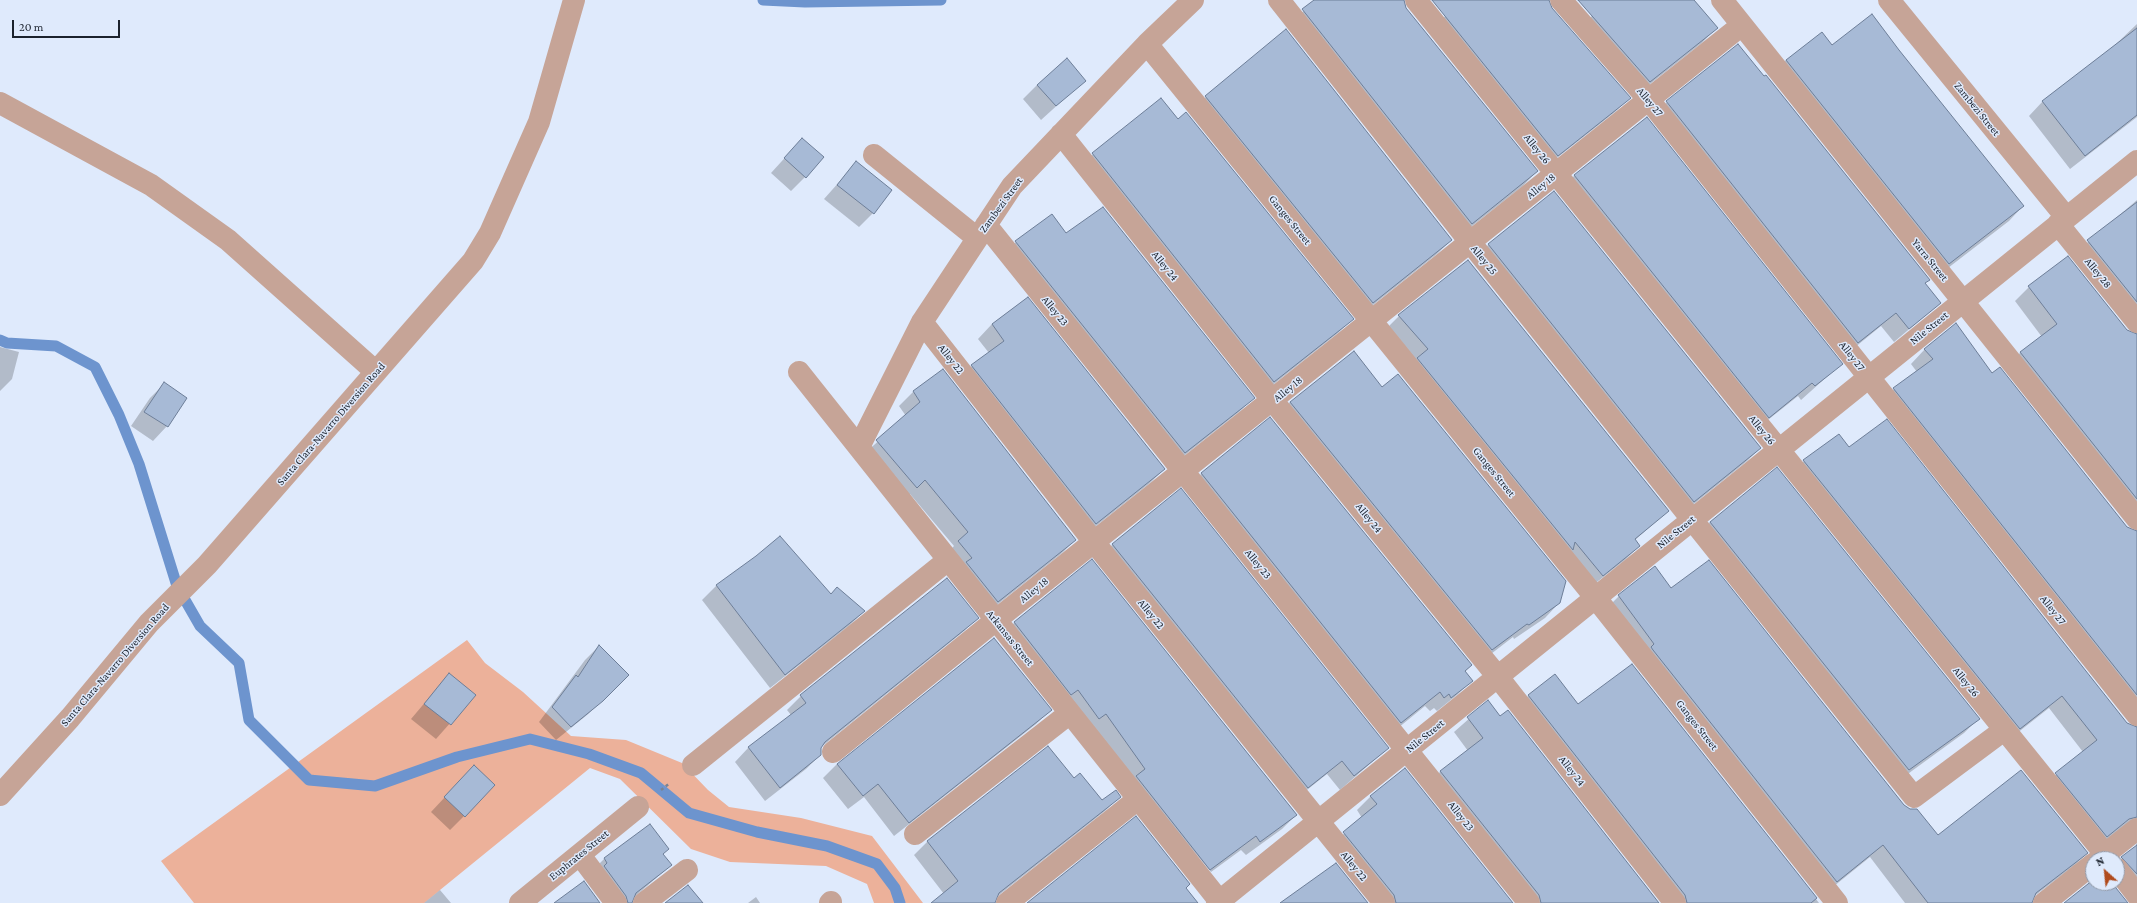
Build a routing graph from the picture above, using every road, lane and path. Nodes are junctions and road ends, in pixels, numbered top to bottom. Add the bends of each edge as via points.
1 (574, 0) edge
2 (1193, 0) edge
3 (1279, 0) edge
4 (1416, 0) edge
5 (1561, 0) edge
6 (1722, 0) edge
7 (1889, 0) edge
8 (1742, 25) junction
9 (1147, 44) junction
10 (1649, 100) junction
11 (0, 103) edge
12 (1061, 134) junction
13 (874, 155) dead end
14 (2137, 161) edge
15 (1556, 174) junction
16 (2062, 221) junction
17 (981, 231) junction
18 (1470, 242) junction
19 (1963, 301) junction
20 (1372, 321) junction
21 (922, 322) junction
22 (2137, 322) edge
23 (376, 372) junction
24 (799, 372) dead end
25 (1868, 377) junction
26 (1273, 401) junction
27 (859, 447) junction
28 (1778, 449) junction
29 (1183, 471) junction
30 (1692, 519) junction
31 (2137, 520) edge
32 (1094, 542) junction
33 (948, 560) junction
34 (1595, 597) junction
35 (996, 620) junction
36 (1498, 677) junction
37 (1070, 713) junction
38 (2137, 716) edge
39 (2004, 730) junction
40 (1408, 750) junction
41 (834, 752) dead end
42 (693, 765) joint
43 (0, 795) edge
44 (1138, 799) junction
45 (638, 807) joint
46 (1318, 822) junction
47 (2137, 829) edge
48 (915, 834) dead end
49 (2097, 851) edge
50 (2115, 851) edge
51 (580, 855) junction
52 (687, 870) dead end
53 (2085, 875) edge
54 (2125, 882) edge
55 (2137, 895) edge
56 (1219, 902) edge
57 (520, 903) edge
58 (616, 903) edge
59 (644, 903) edge
60 (1007, 903) edge
61 (1384, 903) edge
62 (1529, 903) edge
63 (1675, 903) edge
64 (1838, 903) edge
65 (2044, 903) edge

1 - 23 street, Santa Clara-Navarro Diversion Road via 539,122 490,233 473,261
2 - 9 street, Zambezi Street
3 - 18 street, Alley 25
4 - 15 street, Alley 26
5 - 10 street, Alley 27
6 - 8 street, Yarra Street
7 - 16 street, Zambezi Street
8 - 10 street, Alley 18
8 - 19 street, Yarra Street
9 - 12 street, Zambezi Street
9 - 20 street, Ganges Street
10 - 15 street, Alley 18
10 - 25 street, Alley 27
11 - 23 street via 151,185 228,240
12 - 17 street, Zambezi Street via 1012,186
12 - 26 street, Alley 24
13 - 17 street, Alley 23
14 - 16 street, Nile Street
15 - 18 street, Alley 18
15 - 28 street, Alley 26
16 - 19 street, Nile Street
16 - 22 street, Alley 28
17 - 21 street, Zambezi Street
17 - 29 street, Alley 23
18 - 20 street, Alley 18
18 - 30 street, Alley 25
19 - 25 street, Nile Street
19 - 31 street, Yarra Street
20 - 26 street, Alley 18
20 - 34 street, Ganges Street
21 - 27 street, Zambezi Street
21 - 32 street, Alley 22
23 - 43 street, Santa Clara-Navarro Diversion Road via 207,565 149,623 70,718
24 - 27 street, Arkansas Street
25 - 28 street, Nile Street
25 - 38 street, Alley 27
26 - 29 street, Alley 18
26 - 36 street, Alley 24
27 - 33 street, Arkansas Street
28 - 30 street, Nile Street
28 - 39 street, Alley 26
29 - 32 street, Alley 18
29 - 40 street, Alley 23
30 - 34 street, Nile Street
30 - 39 street, Alley 25 via 1914,797
32 - 35 street, Alley 18
32 - 46 street, Alley 22
33 - 35 street, Arkansas Street
33 - 42 street
34 - 36 street, Nile Street
34 - 64 street, Ganges Street
35 - 37 street, Arkansas Street
35 - 41 street, Alley 18
36 - 40 street, Nile Street
36 - 63 street, Alley 24
37 - 44 street, Arkansas Street
37 - 48 street
39 - 49 street, Alley 26
40 - 46 street, Nile Street
40 - 62 street, Alley 23
42 - 45 path
44 - 56 street, Arkansas Street
44 - 60 street
45 - 51 street, Euphrates Street
46 - 56 street, Nile Street
46 - 61 street, Alley 22
47 - 50 street
51 - 57 street, Euphrates Street
51 - 58 street
52 - 59 street
53 - 65 street
54 - 55 street, Alley 26

